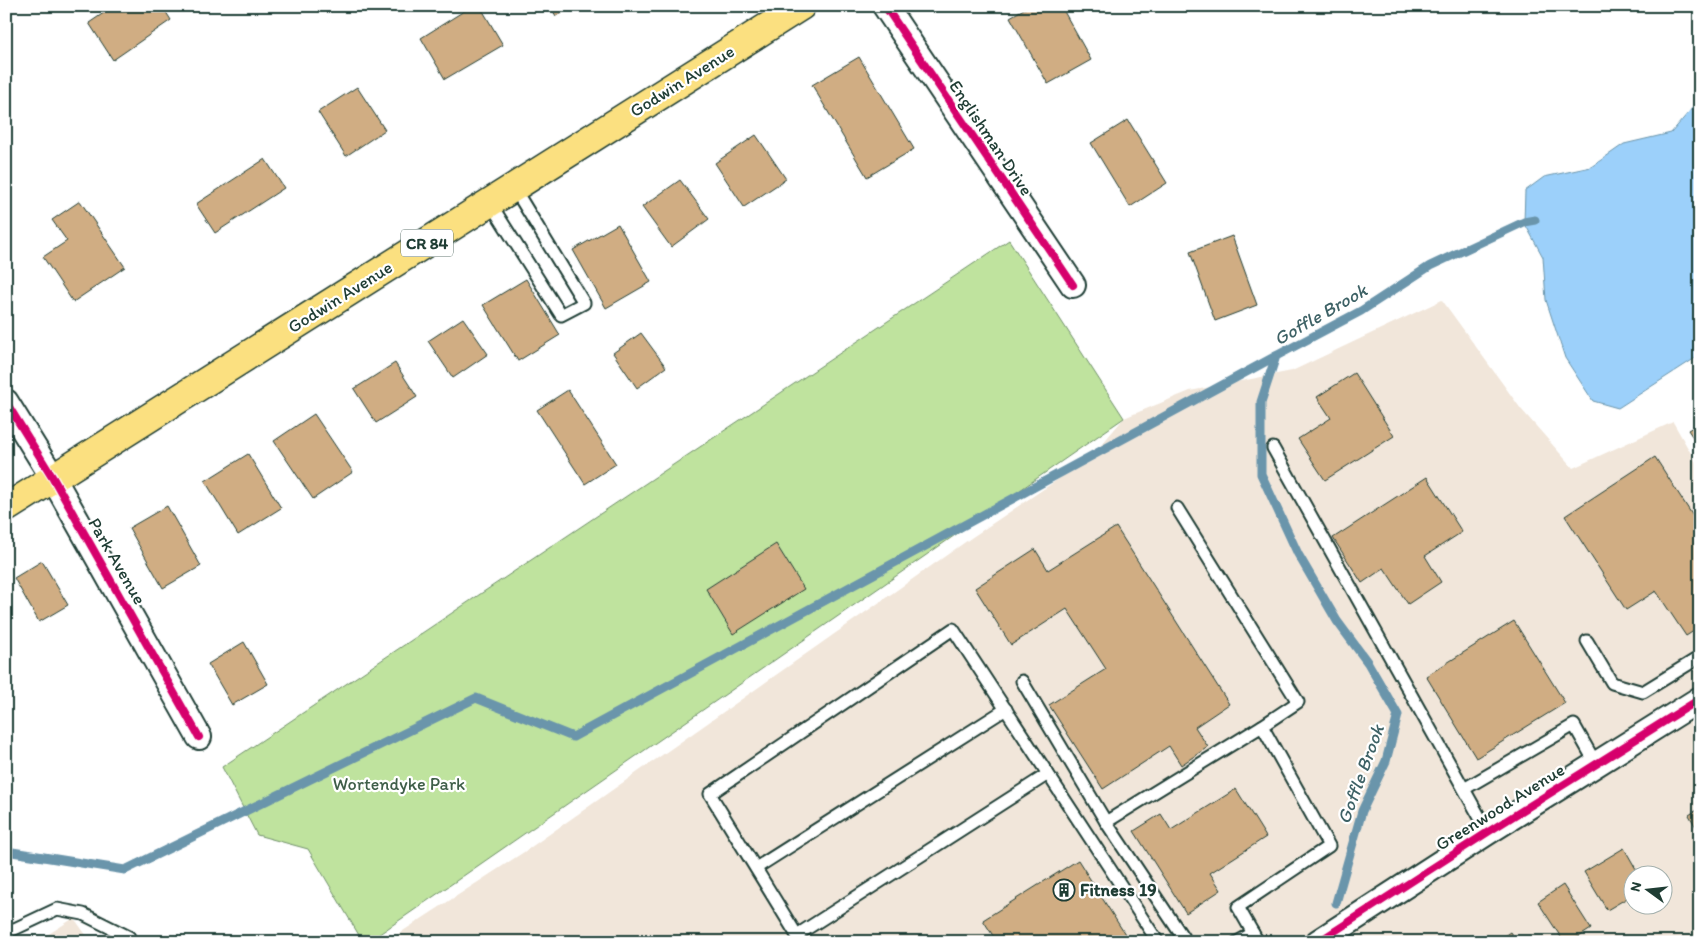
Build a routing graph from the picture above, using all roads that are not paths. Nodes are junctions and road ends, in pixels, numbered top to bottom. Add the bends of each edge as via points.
1 (801, 6) edge
2 (885, 6) edge
3 (514, 188) junction
4 (490, 203) junction
5 (1073, 286) dead end
6 (6, 402) edge
7 (1273, 448) dead end
8 (53, 478) junction
9 (6, 508) edge
10 (1177, 508) dead end
11 (1587, 641) dead end
12 (1698, 660) edge
13 (1022, 681) dead end
14 (1700, 699) edge
15 (1006, 709) junction
16 (1262, 726) junction
17 (199, 737) dead end
18 (1596, 764) junction
19 (1048, 774) junction
20 (1464, 789) junction
21 (1106, 822) junction
22 (1488, 832) junction
23 (756, 868) junction
24 (6, 933) edge
25 (129, 937) dead end
26 (1255, 937) edge
27 (799, 938) edge
28 (1158, 942) edge
29 (1186, 942) edge
30 (1237, 942) edge
31 (1318, 942) edge

1 - 3 main road, Godwin Avenue / CR 84
2 - 5 street, Englishman Drive
3 - 4 main road, Godwin Avenue / CR 84
3 - 4 lane via 584,303 560,315
4 - 8 main road, Godwin Avenue / CR 84
6 - 8 street, Park Avenue
7 - 20 lane
8 - 9 main road, Godwin Avenue / CR 84
8 - 17 street, Park Avenue
10 - 16 lane via 1298,702
11 - 12 lane via 1612,683 1642,692
13 - 21 lane
14 - 18 street, Greenwood Avenue
15 - 19 lane
15 - 23 lane
15 - 23 lane via 953,628 710,794
16 - 21 lane
16 - 26 lane via 1329,846 1238,907
18 - 20 lane via 1574,725
18 - 22 street, Greenwood Avenue
19 - 27 lane
19 - 28 lane
20 - 22 lane
21 - 29 lane
22 - 31 street, Greenwood Avenue
23 - 27 lane
24 - 25 lane via 57,909 83,914
26 - 30 lane

